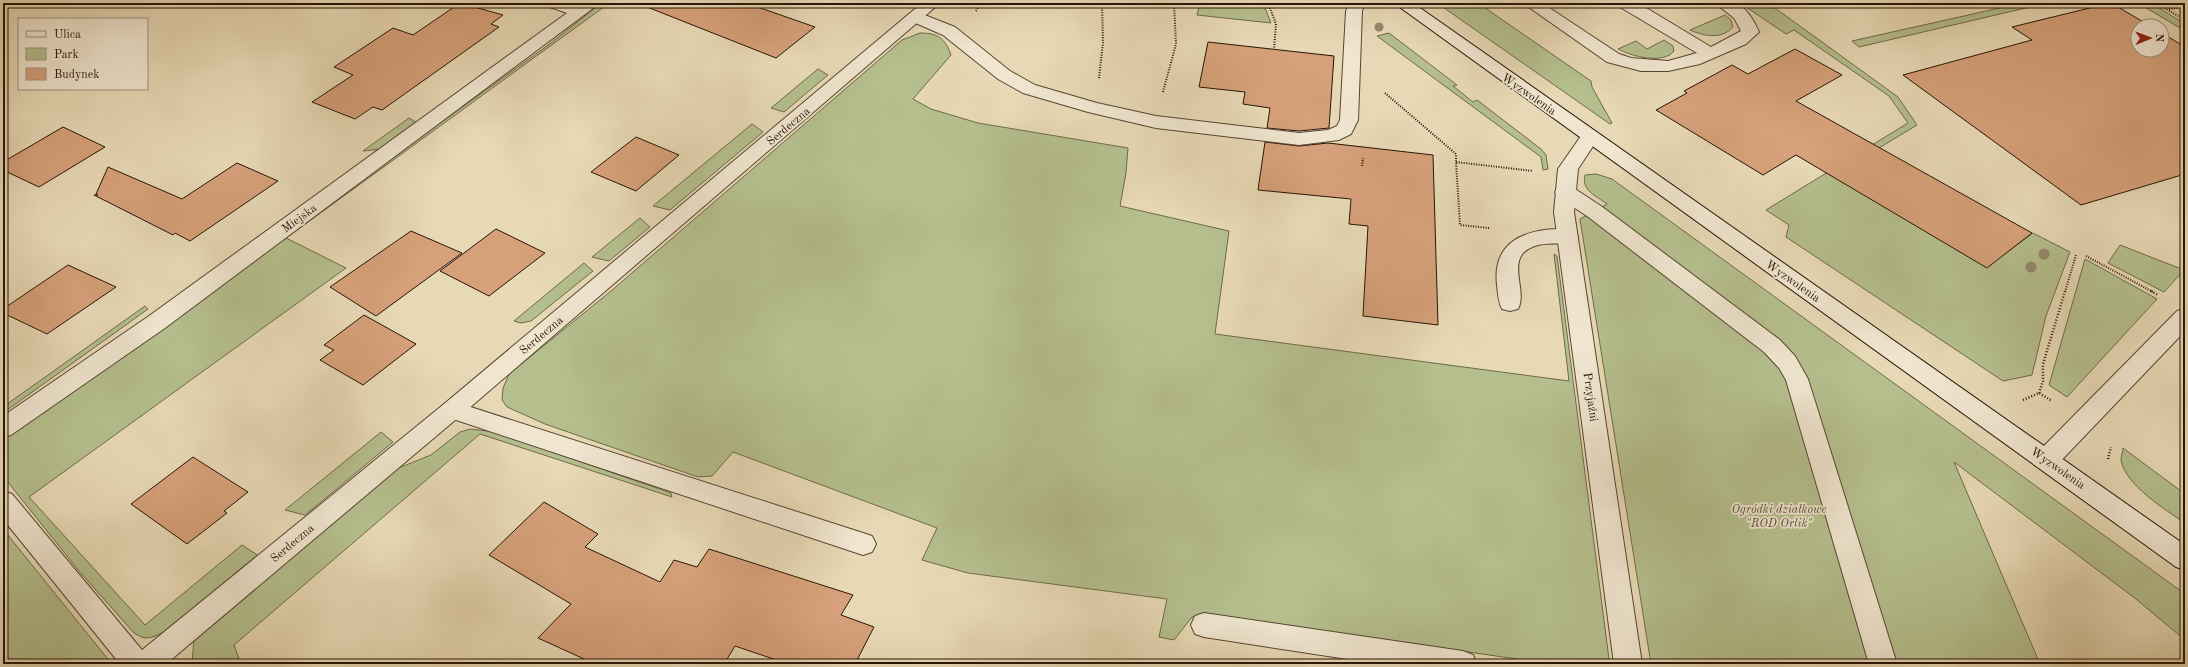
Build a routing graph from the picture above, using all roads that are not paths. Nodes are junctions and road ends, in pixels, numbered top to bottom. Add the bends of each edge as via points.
1 (556, 3) edge
2 (1358, 3) edge
3 (1402, 3) edge
4 (1531, 3) edge
5 (1626, 3) edge
6 (1723, 3) edge
7 (586, 7) edge
8 (925, 10) edge
9 (1711, 54) junction
10 (1590, 137) junction
11 (1565, 192) junction
12 (1568, 237) junction
13 (1510, 303) dead end
14 (2185, 317) edge
15 (452, 410) junction
16 (3, 428) edge
17 (2047, 459) junction
18 (3, 502) edge
19 (863, 544) dead end
20 (2185, 559) edge
21 (1204, 625) dead end
22 (137, 664) edge
23 (146, 664) edge
24 (1463, 664) edge
25 (1628, 664) edge
26 (1883, 664) edge

1 - 7 street
2 - 8 street via 1354,11 1349,120 1344,130 1332,136 1299,139 1156,122 1094,108 1030,89 982,60
3 - 10 street, Wyzwolenia
4 - 9 street via 1613,58 1629,64 1660,68 1676,66
5 - 9 street
6 - 9 street via 1743,18 1750,32 1744,38
7 - 16 street, Miejska via 157,322
8 - 15 street, Serdeczna
10 - 11 street, Przyjaźni via 1568,169
10 - 17 street, Wyzwolenia
11 - 12 street, Przyjaźni via 1564,212
11 - 26 street via 1594,211 1772,346 1787,362 1797,379
12 - 13 street via 1539,236 1518,247 1507,269
12 - 25 street, Przyjaźni
14 - 17 street
15 - 19 street
15 - 23 street, Serdeczna
17 - 20 street, Wyzwolenia
18 - 22 street
21 - 24 street

